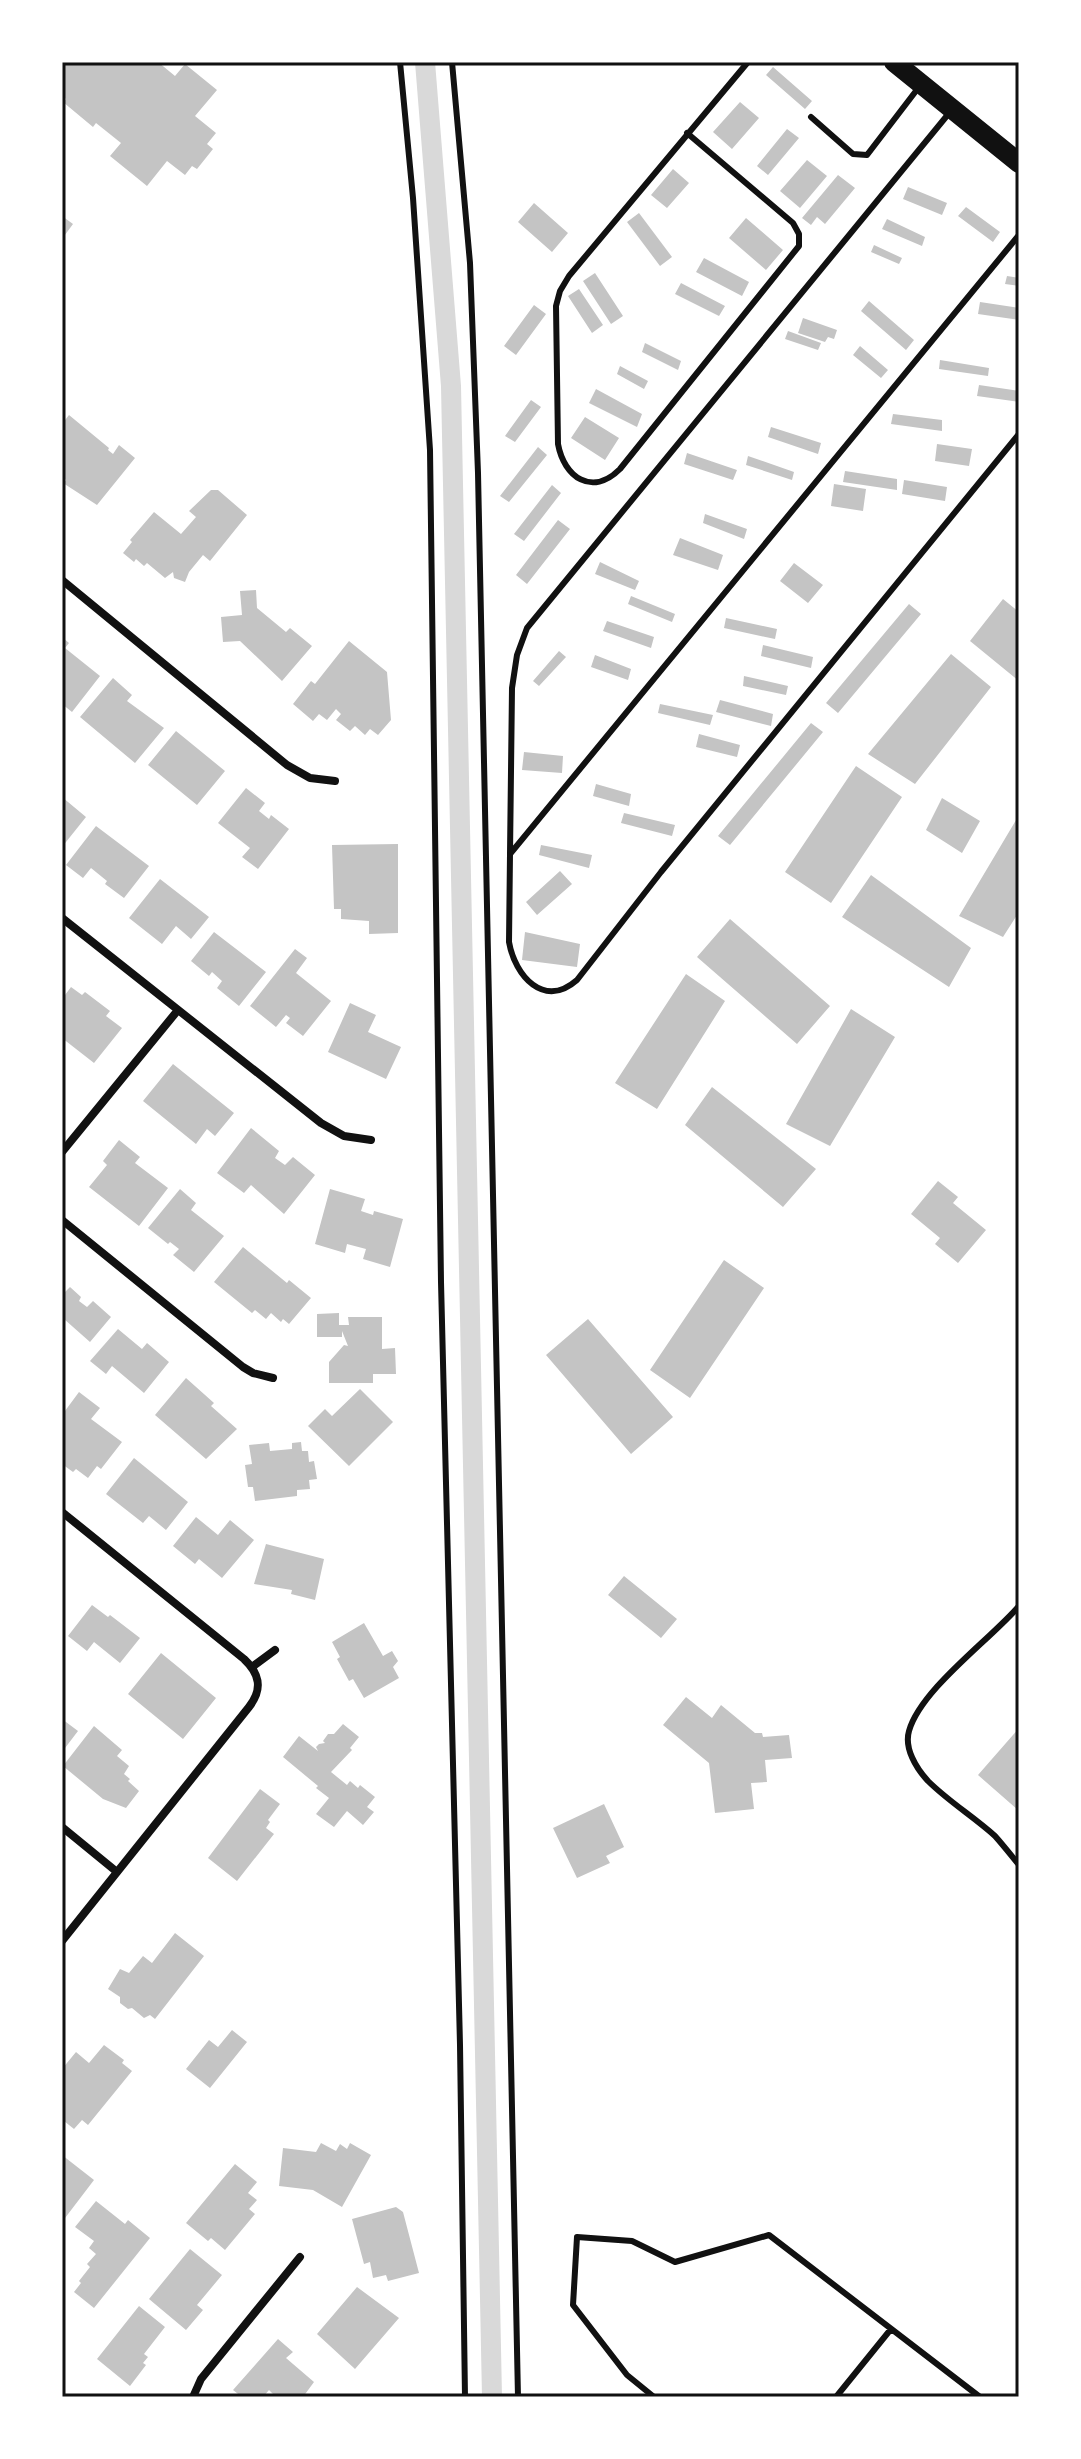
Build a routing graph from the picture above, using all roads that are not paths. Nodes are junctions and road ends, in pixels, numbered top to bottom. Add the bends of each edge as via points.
1 (400, 62) edge
2 (452, 62) edge
3 (748, 62) edge
4 (894, 62) edge
5 (922, 84) junction
6 (953, 110) junction
7 (811, 117) dead end
8 (687, 133) junction
9 (1019, 163) edge
10 (1019, 235) edge
11 (1019, 434) edge
12 (62, 580) edge
13 (335, 781) dead end
14 (510, 854) junction
15 (62, 918) edge
16 (178, 1010) junction
17 (371, 1140) dead end
18 (62, 1152) edge
19 (62, 1220) edge
20 (273, 1378) dead end
21 (62, 1512) edge
22 (1019, 1606) edge
23 (275, 1650) dead end
24 (252, 1667) junction
25 (62, 1827) edge
26 (1019, 1865) edge
27 (117, 1872) junction
28 (62, 1941) edge
29 (300, 2257) dead end
30 (891, 2329) junction
31 (193, 2397) edge
32 (465, 2397) edge
33 (518, 2397) edge
34 (654, 2397) edge
35 (836, 2397) edge
36 (980, 2397) edge

1 - 32 lane via 430,450
2 - 33 lane via 470,263 477,458
3 - 8 lane
4 - 5 main road
5 - 6 main road
5 - 7 lane via 867,155 853,154
6 - 9 main road
6 - 14 lane via 535,617 521,641 513,679
8 - 8 lane via 569,276 557,299 560,455 588,483 605,481 620,469 799,246 793,223
10 - 14 lane
11 - 14 lane via 597,956 560,991 533,985 511,955
12 - 13 street via 287,765 310,778
15 - 16 street
16 - 17 street via 321,1123 344,1136
16 - 18 street
19 - 20 street via 243,1367
21 - 24 street
22 - 26 lane via 922,1705 909,1731 909,1746 928,1781 996,1838
23 - 24 street
24 - 27 street via 259,1683 249,1707
25 - 27 street
27 - 28 street
29 - 31 street via 201,2379
30 - 34 lane via 769,2235 675,2262 632,2241 577,2237 573,2305 627,2375
30 - 35 lane
30 - 36 lane

